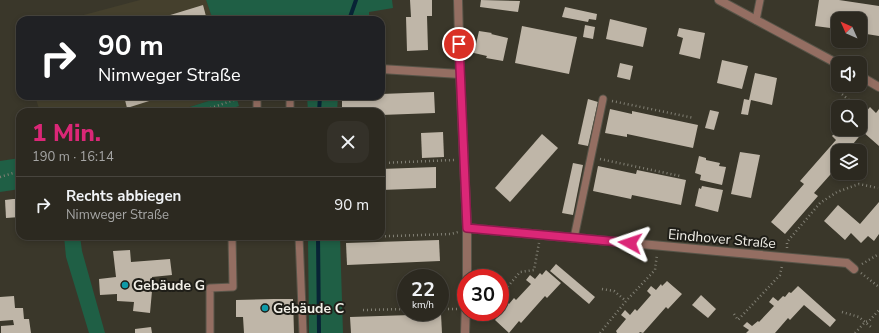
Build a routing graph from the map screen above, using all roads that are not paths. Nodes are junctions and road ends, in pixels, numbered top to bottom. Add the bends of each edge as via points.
1 (458, 0) edge
2 (718, 0) edge
3 (760, 0) edge
4 (756, 20) junction
5 (831, 60) edge
6 (385, 69) edge
7 (460, 74) junction
8 (867, 80) edge
9 (879, 86) edge
10 (603, 99) road end
11 (467, 228) junction
12 (574, 238) junction
13 (232, 240) edge
14 (299, 240) edge
15 (467, 269) edge
16 (854, 269) road end
17 (465, 321) edge
18 (210, 333) edge
19 (303, 333) edge
20 (465, 333) edge

1 - 7 street
2 - 4 street
3 - 4 lane
4 - 5 street
6 - 7 street
7 - 11 street
8 - 9 street
10 - 12 lane
11 - 12 street, Eindhover Straße
11 - 15 street
12 - 16 street, Eindhover Straße via 847,263
13 - 18 lane via 233,287 210,288
14 - 19 lane
17 - 20 street

